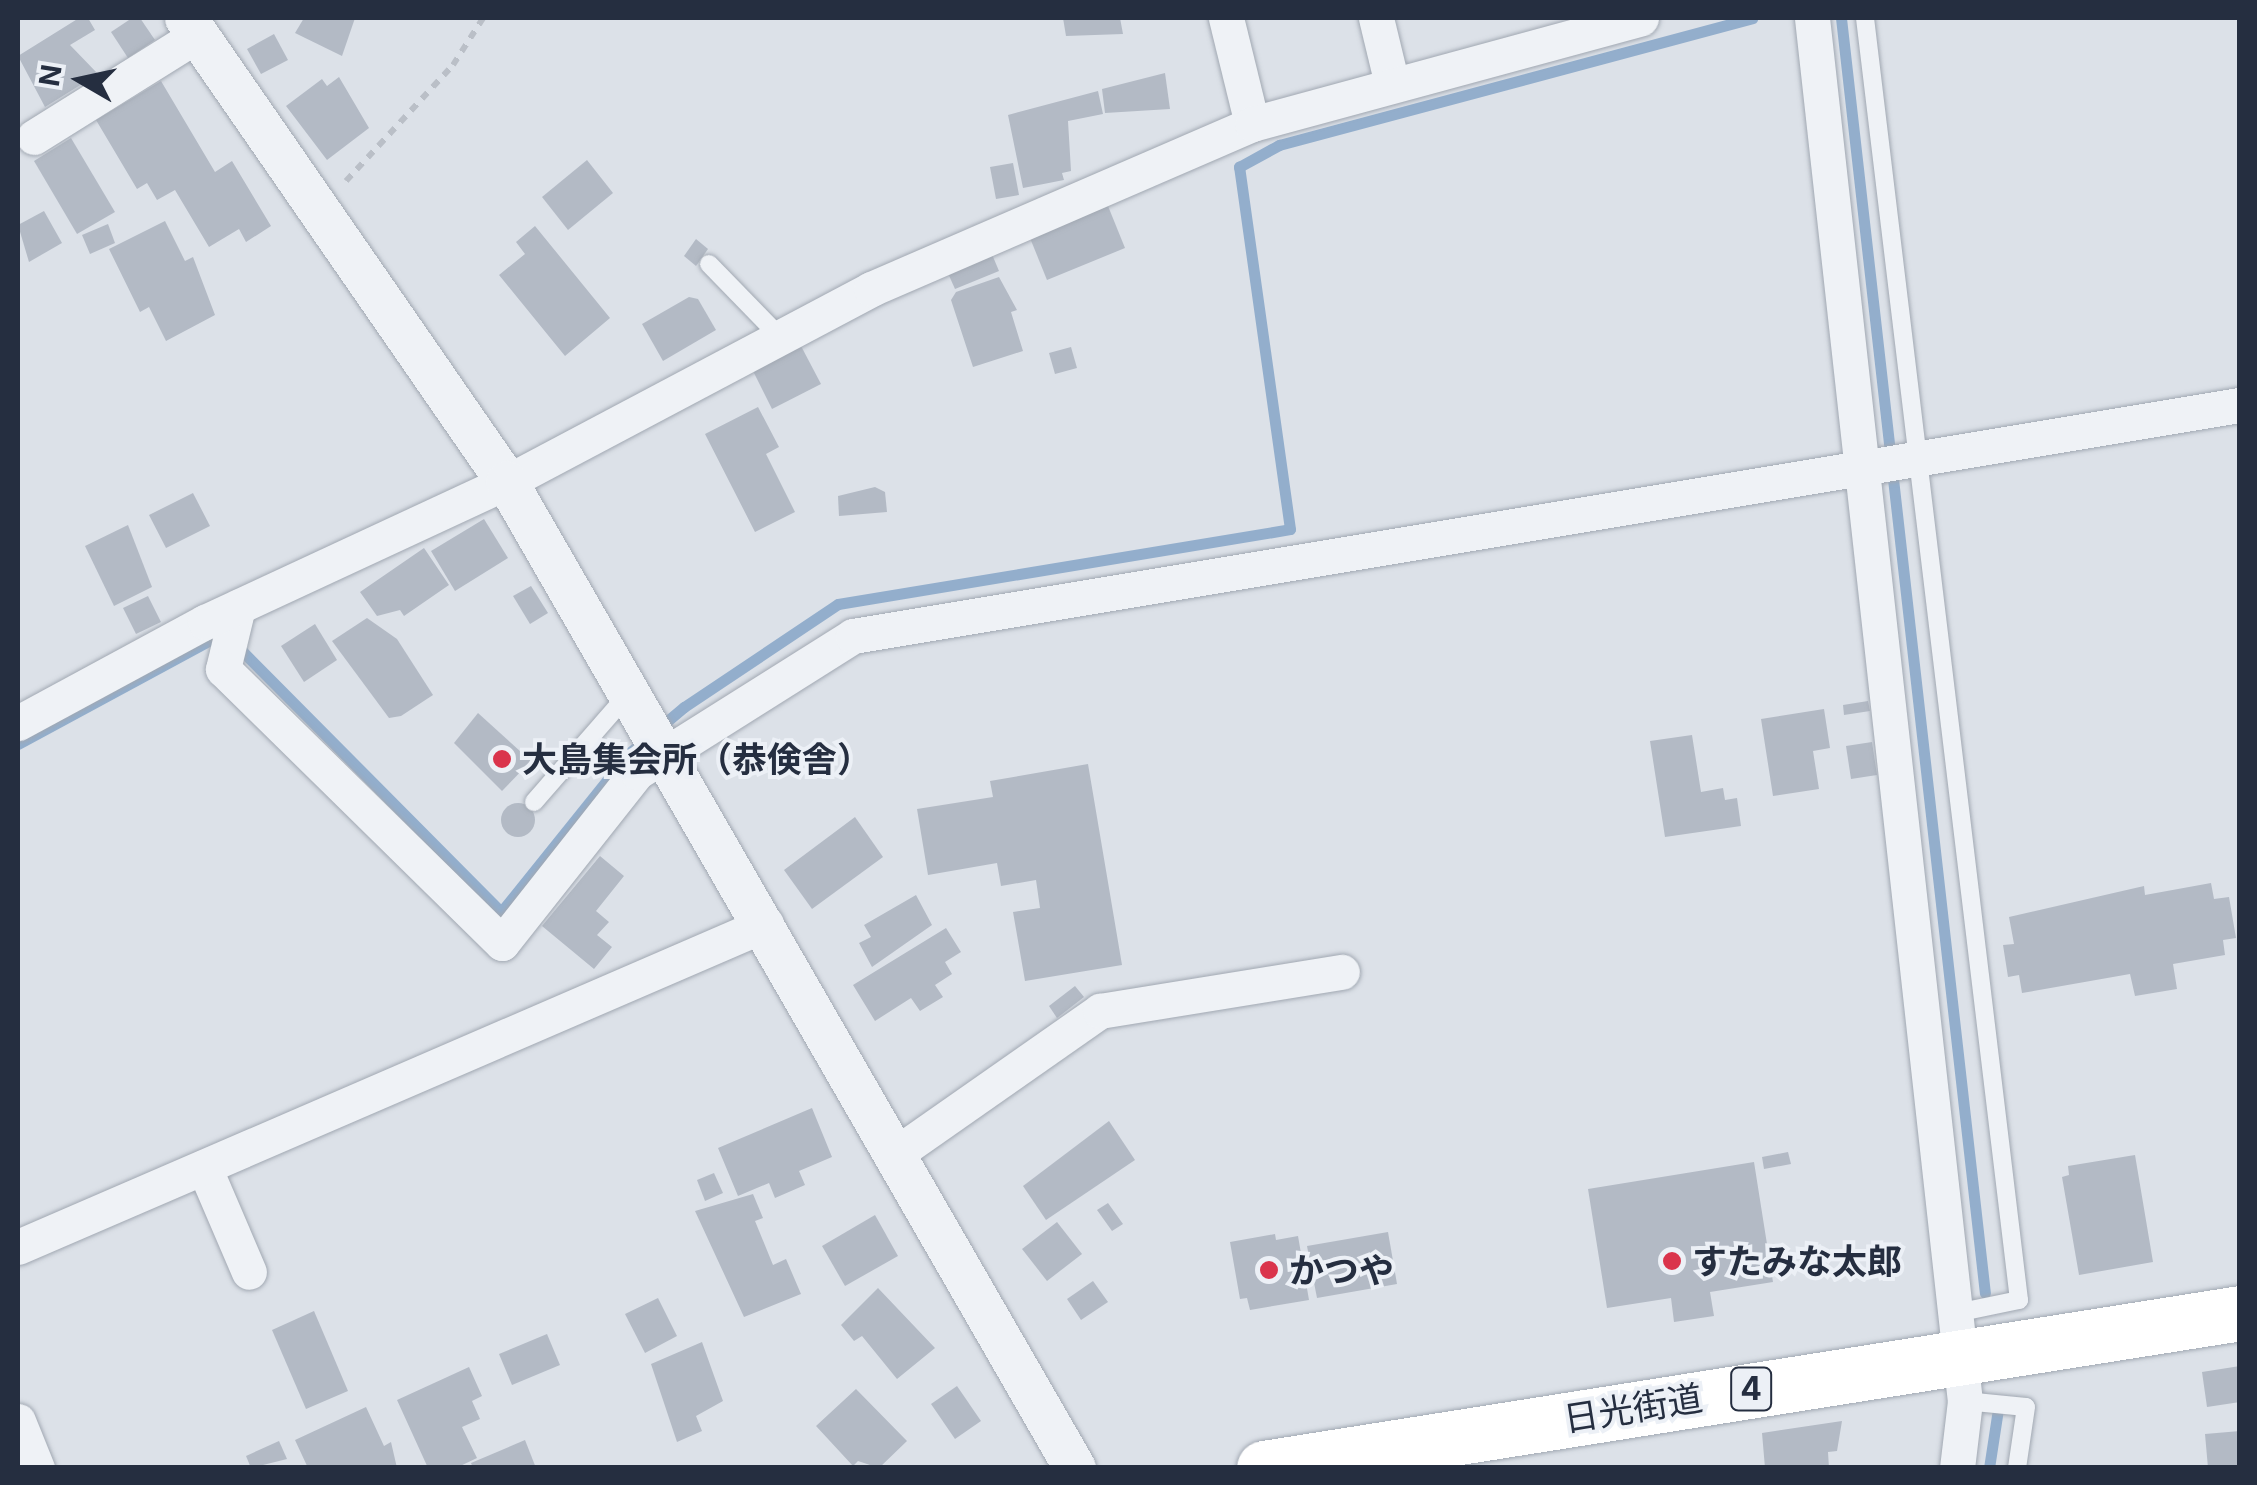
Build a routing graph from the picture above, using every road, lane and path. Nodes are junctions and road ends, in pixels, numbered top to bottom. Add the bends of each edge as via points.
1 (483, 18) edge
2 (1226, 18) edge
3 (1376, 18) edge
4 (1641, 18) edge
5 (1812, 18) edge
6 (1865, 18) edge
7 (191, 26) edge
8 (1392, 84) junction
9 (1252, 124) junction
10 (34, 136) dead end
11 (316, 213) junction
12 (708, 264) dead end
13 (780, 337) junction
14 (2240, 404) edge
15 (1916, 455) junction
16 (1863, 463) junction
17 (507, 482) junction
18 (238, 607) junction
19 (631, 690) junction
20 (18, 723) edge
21 (668, 752) junction
22 (534, 802) dead end
23 (766, 924) junction
24 (1342, 972) dead end
25 (896, 1154) junction
26 (204, 1166) junction
27 (18, 1247) edge
28 (249, 1272) dead end
29 (2240, 1313) edge
30 (1961, 1357) junction
31 (18, 1421) edge
32 (37, 1468) edge
33 (1075, 1468) edge
34 (1264, 1468) edge
35 (1957, 1468) edge
36 (2017, 1468) edge

1 - 11 path via 453,65
2 - 9 street
3 - 8 street
4 - 8 street
5 - 16 street
6 - 15 lane
7 - 10 street
7 - 11 street
8 - 9 street
9 - 13 street via 871,289
11 - 17 street
12 - 13 lane
13 - 17 street
14 - 15 street
15 - 16 street
15 - 30 lane via 2019,1300
16 - 21 street via 853,636
16 - 30 street
17 - 18 street
17 - 19 street
18 - 20 street
18 - 21 street via 222,669 502,942 637,772
19 - 21 street
19 - 22 lane
21 - 23 street
23 - 25 street
23 - 26 street
24 - 25 street via 1100,1011
25 - 33 street
26 - 27 street
26 - 28 street
29 - 30 highway, 日光街道 / 4
30 - 34 highway, 日光街道 / 4
30 - 35 street
30 - 36 lane via 2026,1407
31 - 32 street

